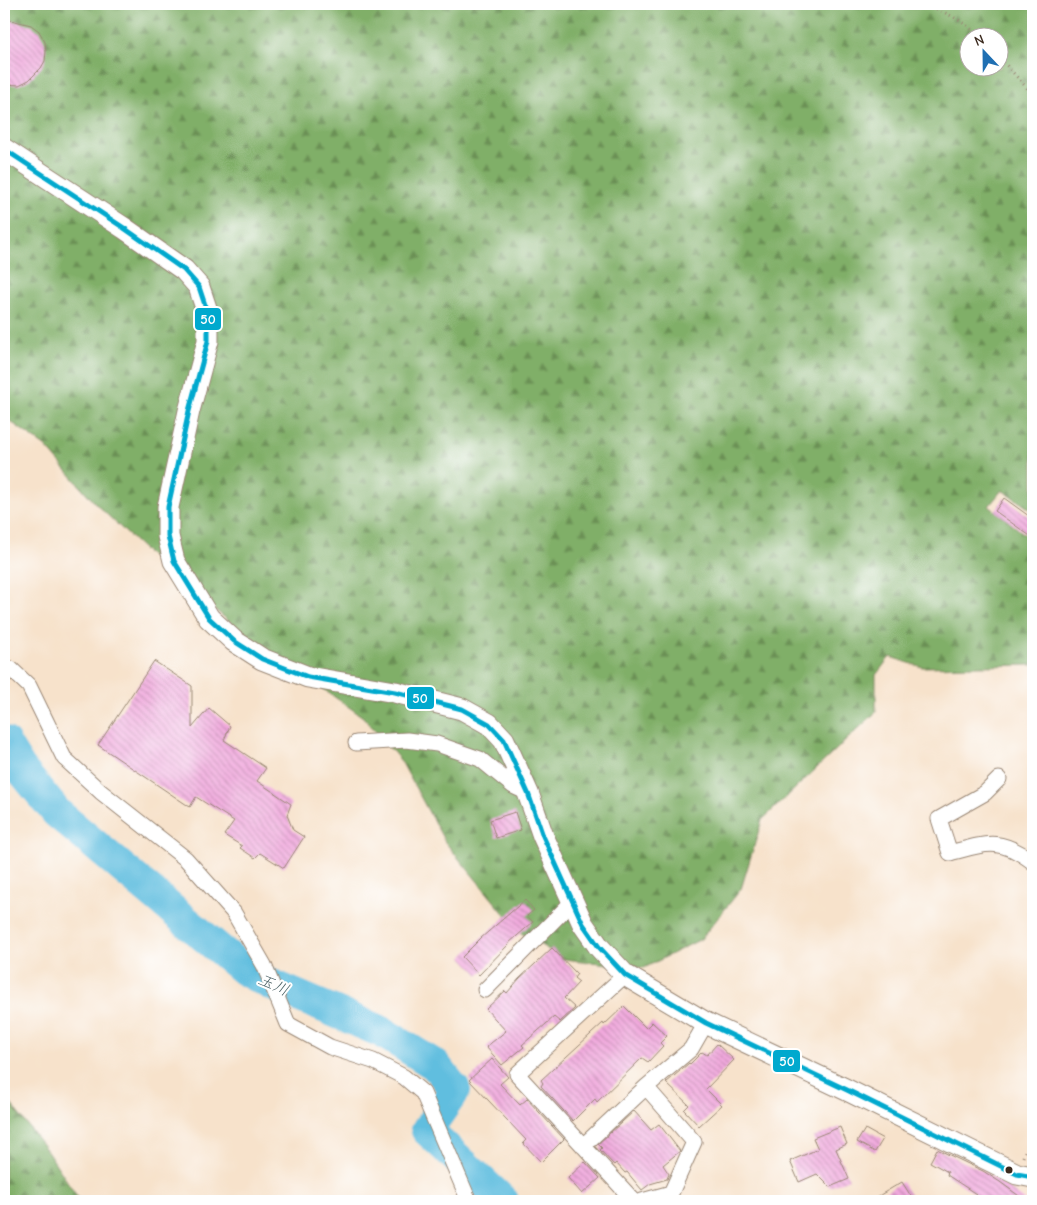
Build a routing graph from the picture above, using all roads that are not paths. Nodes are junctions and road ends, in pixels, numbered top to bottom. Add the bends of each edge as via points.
1 (4, 149) edge
2 (4, 666) edge
3 (356, 743) dead end
4 (999, 779) dead end
5 (528, 793) junction
6 (1033, 862) edge
7 (572, 902) junction
8 (625, 975) junction
9 (485, 990) dead end
10 (706, 1023) junction
11 (646, 1086) junction
12 (582, 1146) junction
13 (1025, 1176) edge
14 (469, 1201) edge
15 (634, 1201) edge
16 (642, 1201) edge

1 - 5 main road via 184,270 199,287 208,314 208,341 168,507 168,536 174,561 209,618 234,641 262,659 308,677 396,692 462,709 489,724 504,740
2 - 14 street via 29,686 64,758 101,792 186,859 234,913 264,965 288,1024 330,1047 374,1061 404,1077 423,1093
3 - 5 street via 407,740 437,744 480,759 513,786
4 - 6 street via 985,793 939,819 950,853 982,844 1000,844 1020,852
5 - 7 main road
7 - 8 main road via 599,947
7 - 9 street
8 - 10 main road
8 - 12 street via 517,1074
10 - 11 street via 692,1049
10 - 13 main road
11 - 12 street
11 - 16 street via 694,1142 671,1193
12 - 15 street

